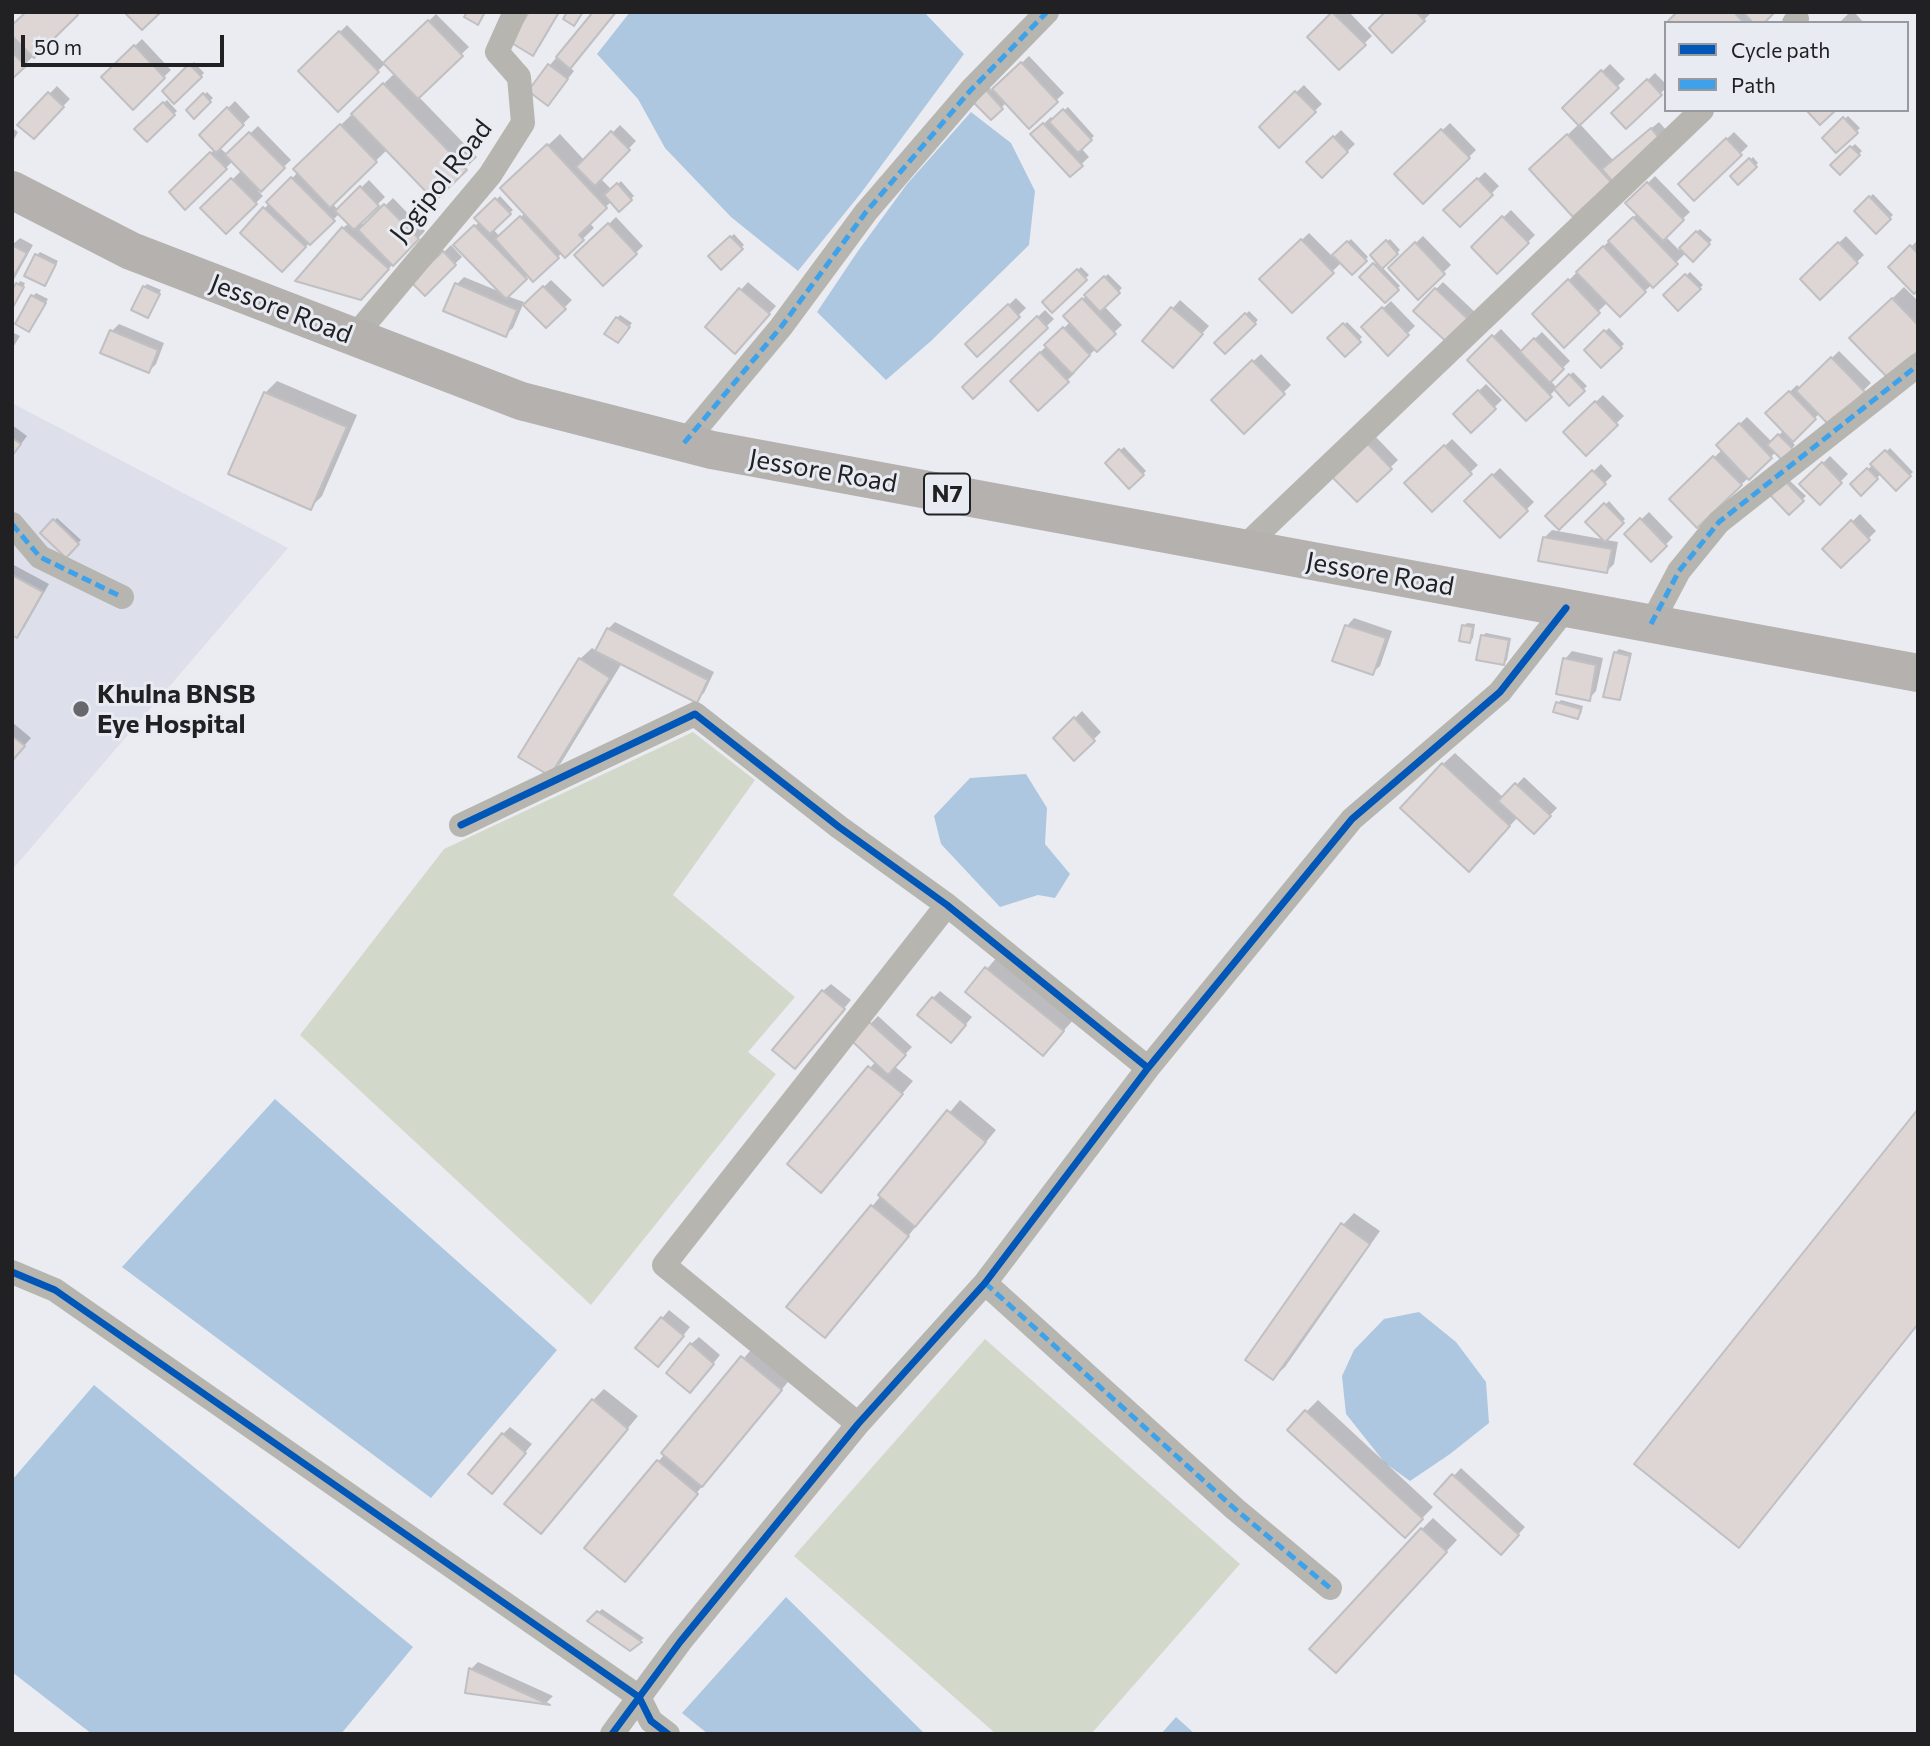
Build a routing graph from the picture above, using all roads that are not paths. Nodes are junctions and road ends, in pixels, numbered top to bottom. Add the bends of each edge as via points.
1 (515, 12) edge
2 (1047, 12) edge
3 (1700, 112) edge
4 (12, 190) edge
5 (354, 337) junction
6 (1918, 365) edge
7 (684, 443) junction
8 (12, 524) edge
9 (1243, 548) junction
10 (122, 597) dead end
11 (1566, 608) junction
12 (1651, 624) junction
13 (1918, 673) edge
14 (461, 825) dead end
15 (947, 905) junction
16 (1147, 1068) junction
17 (12, 1272) edge
18 (985, 1283) junction
19 (858, 1424) junction
20 (1330, 1588) dead end
21 (639, 1697) junction
22 (612, 1734) edge
23 (668, 1734) edge

1 - 5 street, Jogipol Road via 498,51 519,77 523,123 490,175
2 - 7 street via 970,91 866,212 781,327
3 - 9 street
4 - 5 highway, Jessore Road / N7 via 131,251
5 - 7 highway, Jessore Road / N7 via 521,401
6 - 12 street via 1719,522 1679,571
7 - 9 highway, Jessore Road / N7
8 - 10 street via 40,557
9 - 11 highway, Jessore Road / N7
11 - 12 highway, Jessore Road / N7
11 - 16 street via 1500,692 1352,819
12 - 13 highway, Jessore Road / N7
14 - 15 street via 695,714
15 - 16 street
15 - 19 street via 664,1265
16 - 18 street
17 - 21 street via 55,1290
18 - 19 street
18 - 20 street via 1235,1509
19 - 21 street
21 - 22 street
21 - 23 street via 651,1721

